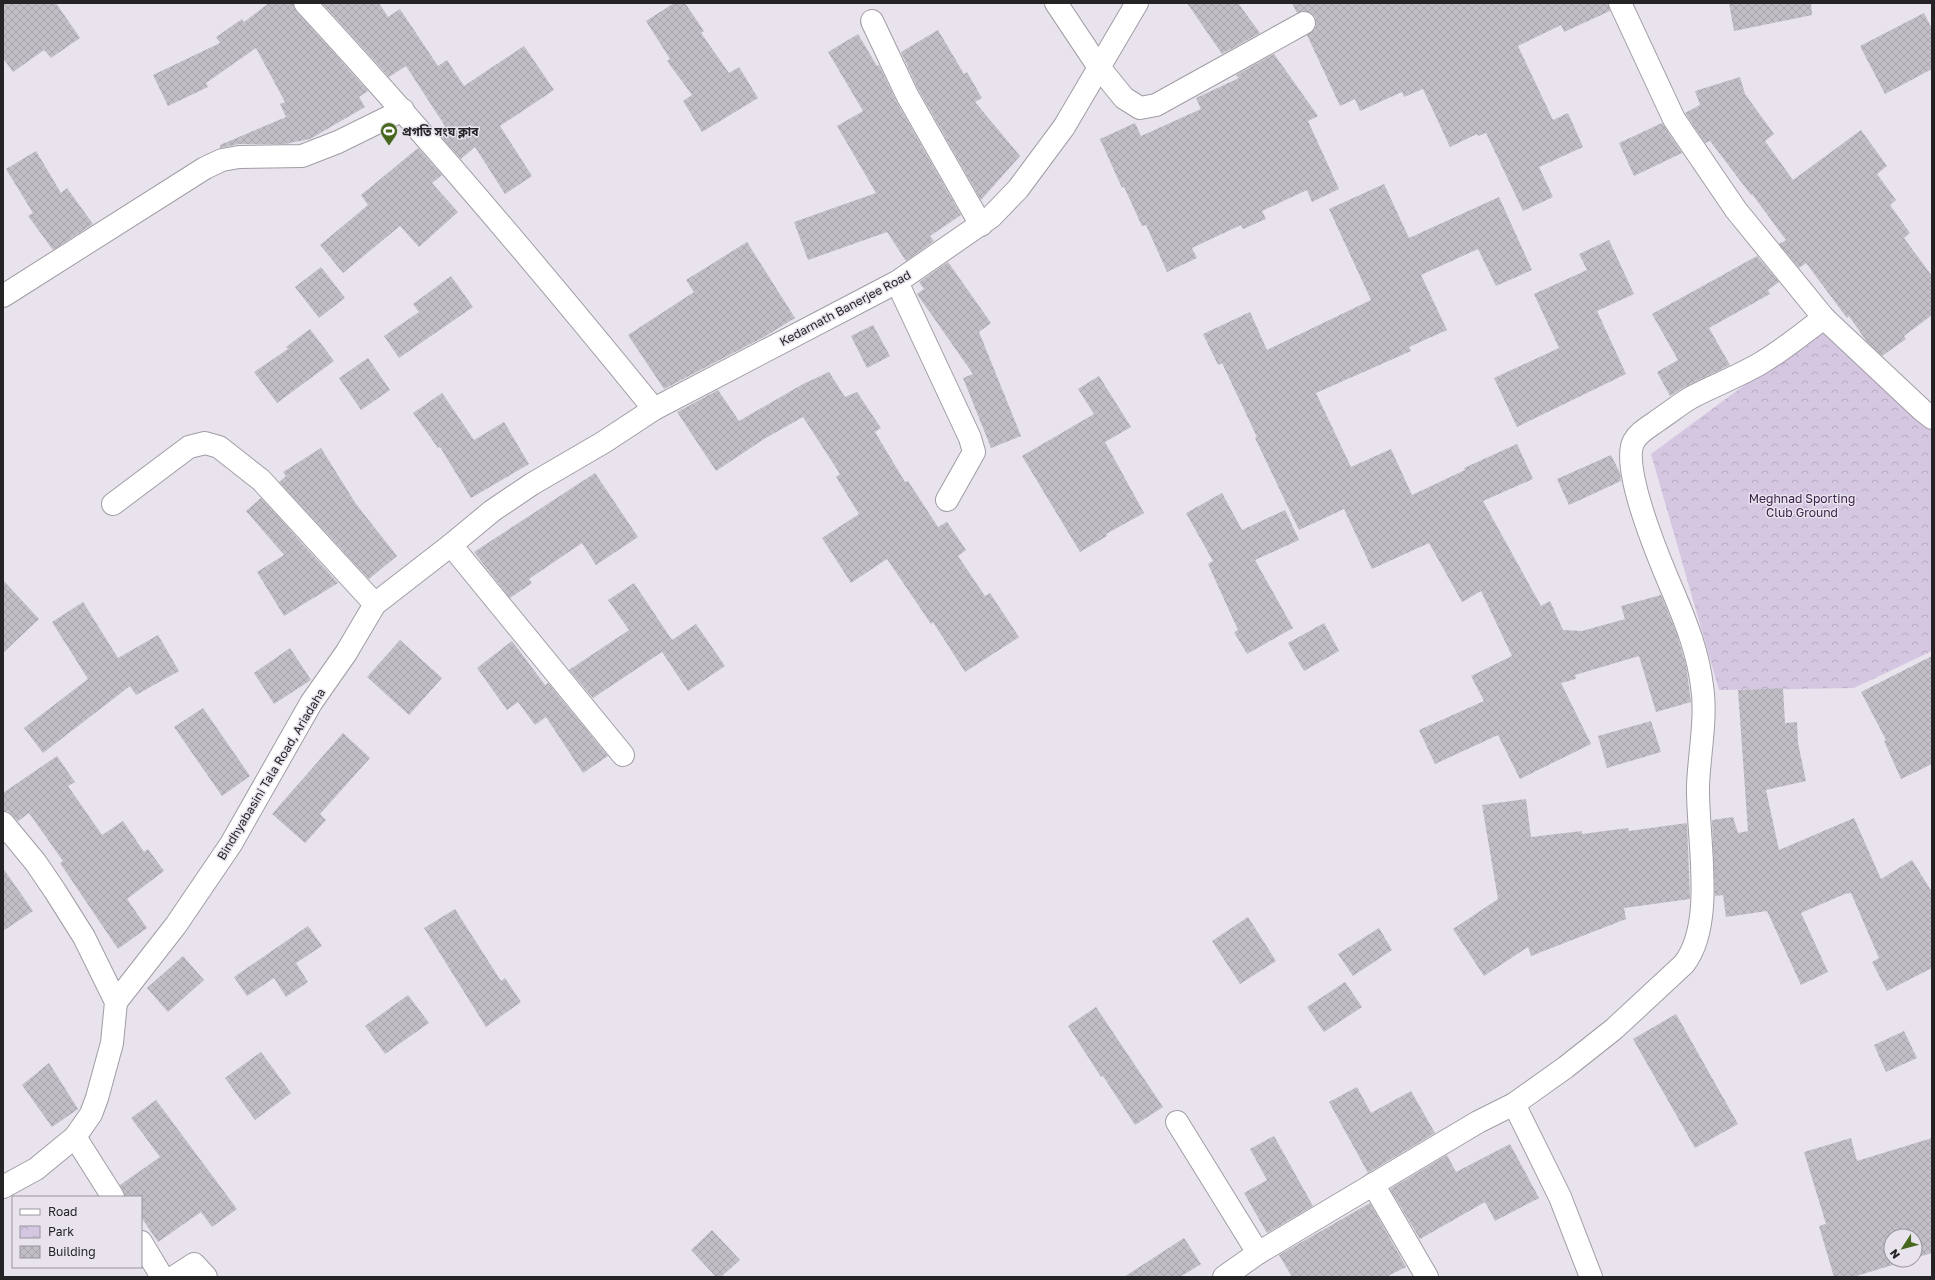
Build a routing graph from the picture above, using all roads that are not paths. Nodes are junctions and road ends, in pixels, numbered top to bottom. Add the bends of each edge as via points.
1 (304, 3) edge
2 (1056, 3) edge
3 (1136, 3) edge
4 (1620, 3) edge
5 (872, 21) dead end
6 (1304, 23) dead end
7 (1098, 66) junction
8 (403, 110) junction
9 (981, 225) junction
10 (897, 282) junction
11 (3, 296) edge
12 (1824, 318) junction
13 (654, 410) junction
14 (1932, 418) edge
15 (946, 500) dead end
16 (114, 504) dead end
17 (452, 545) junction
18 (376, 604) junction
19 (624, 755) dead end
20 (3, 823) edge
21 (10, 844) edge
22 (116, 1002) junction
23 (1514, 1104) junction
24 (1177, 1122) dead end
25 (76, 1137) junction
26 (1373, 1184) junction
27 (3, 1187) edge
28 (112, 1196) edge
29 (142, 1244) edge
30 (1258, 1253) junction
31 (162, 1277) edge
32 (174, 1277) edge
33 (206, 1277) edge
34 (1224, 1277) edge
35 (1427, 1277) edge
36 (1591, 1277) edge

1 - 8 street
2 - 7 street
3 - 7 street, Kedarnath Banerjee Road
4 - 12 street via 1674,119 1736,210
5 - 9 street via 907,95
6 - 7 street via 1156,105 1140,108 1124,98
7 - 9 street, Kedarnath Banerjee Road via 1064,127 1018,189
8 - 11 street via 338,142 302,156 239,157 222,160 205,168
8 - 13 street via 548,278
9 - 10 street, Kedarnath Banerjee Road
10 - 13 street, Kedarnath Banerjee Road
10 - 15 street via 970,438 974,452
12 - 14 street
12 - 23 street via 1763,362 1692,397 1641,432 1633,441 1630,453 1632,478 1661,564 1692,637 1703,689 1698,799 1702,883 1698,933 1691,954 1614,1029
13 - 17 street, Bindhyabasini Tala Road, Ariadaha via 498,507
16 - 18 street via 189,447 205,443 219,447 261,480
17 - 18 street, Bindhyabasini Tala Road, Ariadaha
17 - 19 street
18 - 22 street, Bindhyabasini Tala Road, Ariadaha via 346,654 311,703 231,844 176,925
20 - 21 street
21 - 22 street via 36,863 55,891 84,937
22 - 25 street via 112,1043 97,1098 91,1114
23 - 26 street via 1478,1122
23 - 36 street via 1560,1197
24 - 30 street
25 - 27 street via 36,1169
25 - 28 street
26 - 30 street
26 - 35 street
29 - 31 street
30 - 34 street
32 - 33 street via 194,1264

